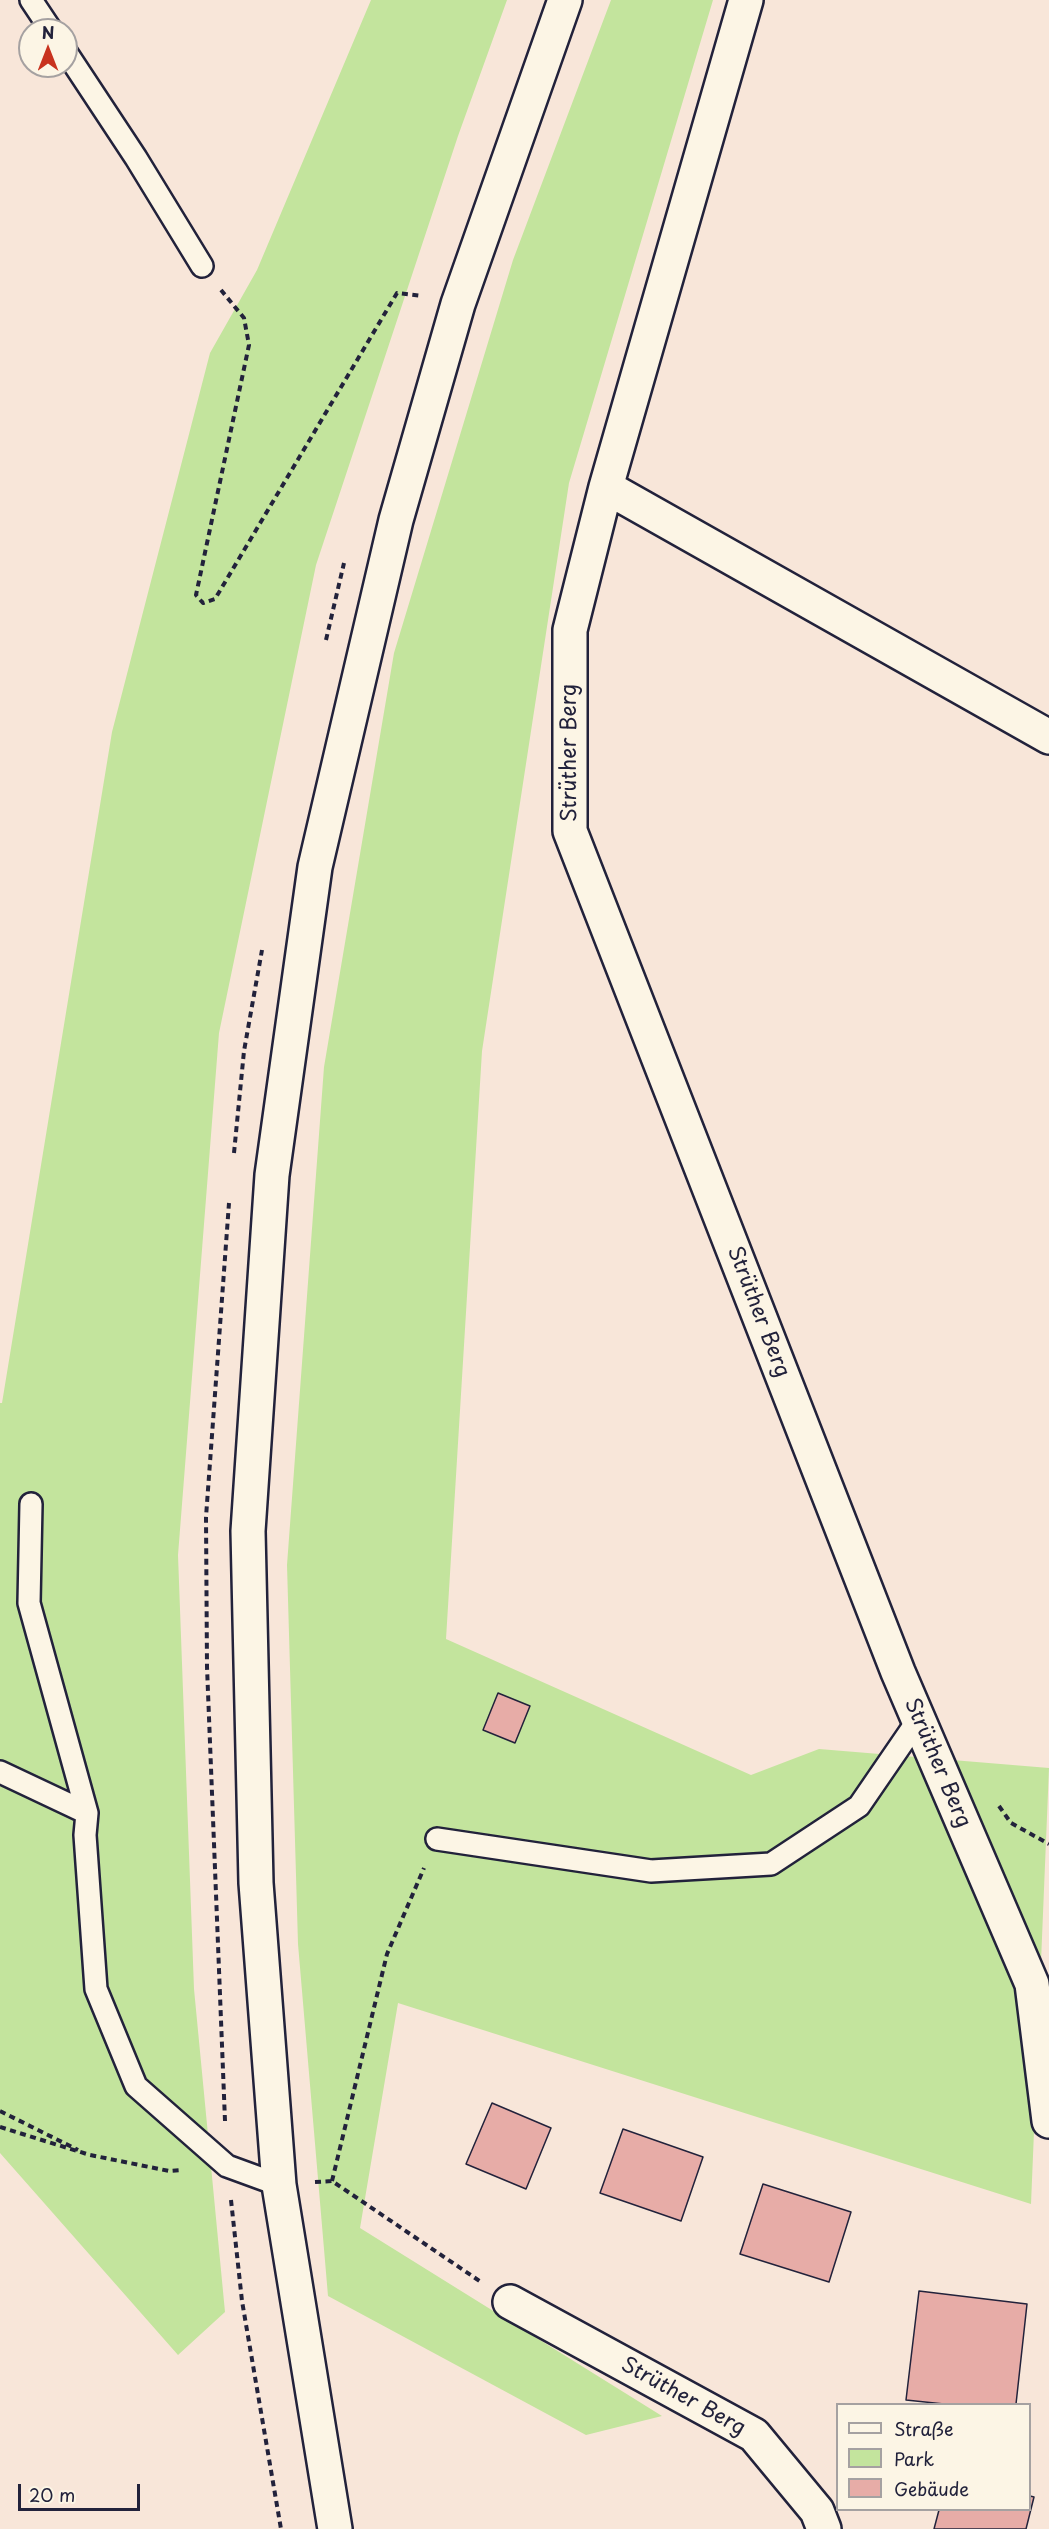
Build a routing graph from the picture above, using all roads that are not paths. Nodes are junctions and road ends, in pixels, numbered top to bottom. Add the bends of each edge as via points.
1 (32, 0) edge
2 (565, 0) edge
3 (746, 0) edge
4 (43, 18) edge
5 (78, 70) edge
6 (202, 266) road end
7 (606, 487) junction
8 (1049, 737) edge
9 (31, 1504) dead end
10 (918, 1720) junction
11 (0, 1772) edge
12 (87, 1813) junction
13 (437, 1839) road end
14 (1049, 2121) edge
15 (279, 2185) junction
16 (510, 2302) road end
17 (335, 2529) edge
18 (824, 2529) edge

1 - 4 lane
2 - 15 street via 458,304 396,520 315,867 272,1176 248,1531 256,1883
3 - 7 street, Strüther Berg
5 - 6 lane
7 - 8 street
7 - 10 street, Strüther Berg via 570,630 570,831
9 - 12 lane via 29,1603
10 - 13 lane via 859,1806 771,1864 651,1871
10 - 14 street, Strüther Berg via 1032,1984
11 - 12 lane
12 - 15 lane via 85,1835 96,1989 136,2086 226,2166
15 - 17 street
16 - 18 street, Strüther Berg via 754,2435 817,2511

